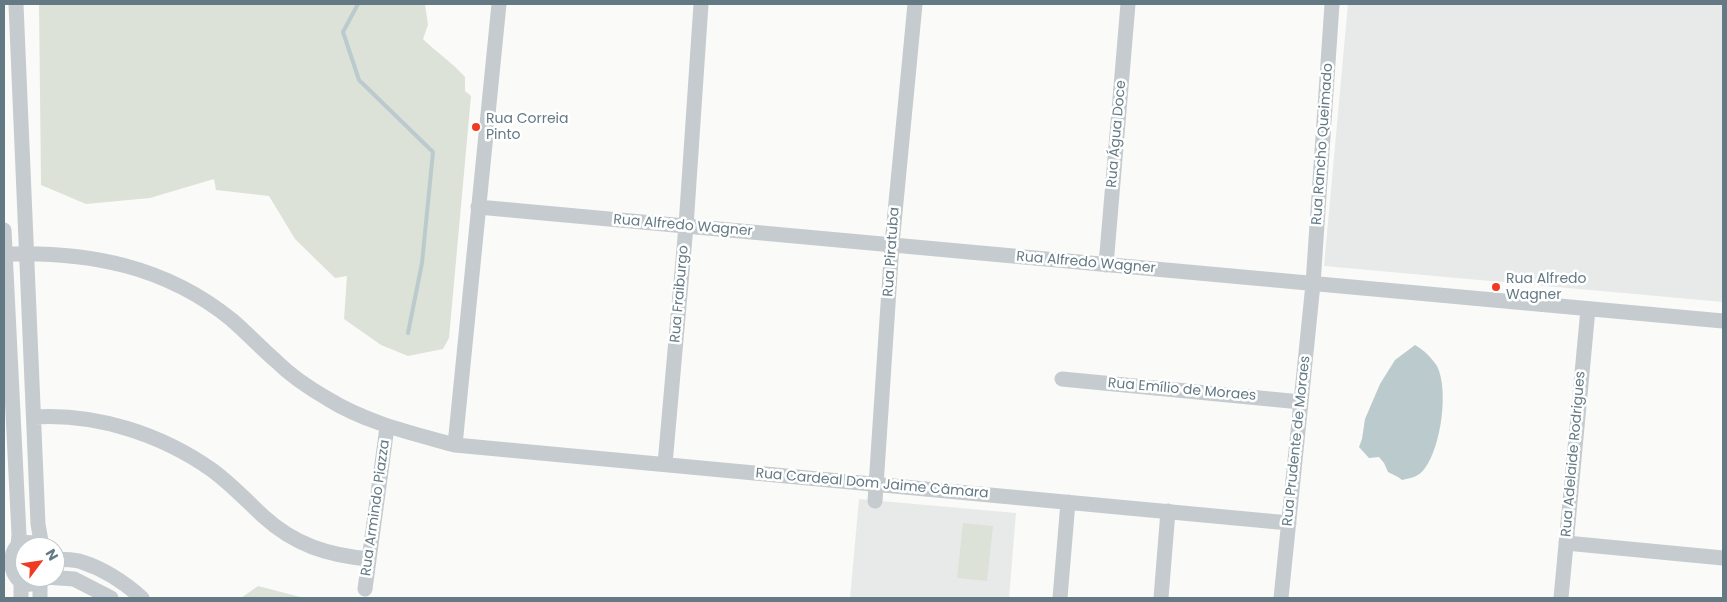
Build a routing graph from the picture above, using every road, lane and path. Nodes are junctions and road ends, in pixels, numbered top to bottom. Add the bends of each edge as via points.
1 (16, 4) edge
2 (499, 4) edge
3 (701, 4) edge
4 (915, 4) edge
5 (1128, 4) edge
6 (1332, 4) edge
7 (478, 207) junction
8 (686, 226) junction
9 (4, 230) edge
10 (892, 244) junction
11 (26, 253) junction
12 (5, 254) edge
13 (1106, 265) junction
14 (1313, 284) junction
15 (1588, 309) junction
16 (1723, 321) edge
17 (1062, 379) dead end
18 (1301, 402) junction
19 (34, 416) junction
20 (387, 427) junction
21 (455, 445) junction
22 (665, 464) junction
23 (877, 484) junction
24 (875, 500) dead end
25 (1068, 502) junction
26 (1168, 511) junction
27 (1289, 522) junction
28 (40, 537) edge
29 (1566, 543) junction
30 (10, 552) edge
31 (1723, 558) edge
32 (369, 559) junction
33 (65, 560) edge
34 (12, 577) edge
35 (65, 579) edge
36 (365, 589) dead end
37 (21, 598) edge
38 (111, 598) edge
39 (142, 598) edge
40 (1060, 598) edge
41 (1161, 598) edge
42 (1282, 598) edge
43 (1561, 598) edge

1 - 11 street
2 - 7 street
3 - 8 street, Rua Fraiburgo
4 - 10 street, Rua Piratuba
5 - 13 street, Rua Água Doce
6 - 14 street, Rua Rancho Queimado
7 - 8 street, Rua Alfredo Wagner
7 - 21 street
8 - 10 street, Rua Alfredo Wagner
8 - 22 street, Rua Fraiburgo
9 - 12 street
10 - 13 street, Rua Alfredo Wagner
10 - 23 street, Rua Piratuba
11 - 12 street, Rua Cardeal Dom Jaime Câmara
11 - 19 street
11 - 20 street, Rua Cardeal Dom Jaime Câmara via 118,263 176,284 230,318 277,363 311,389
12 - 30 street via 19,535
13 - 14 street, Rua Alfredo Wagner
14 - 15 street, Rua Alfredo Wagner
14 - 18 street, Rua Prudente de Moraes
15 - 16 street, Rua Alfredo Wagner
15 - 29 street, Rua Adelaide Rodrigues
17 - 18 street, Rua Emílio de Moraes
18 - 27 street, Rua Prudente de Moraes
19 - 28 street
19 - 32 street via 80,418 134,431 159,441 212,470 294,538 326,552
20 - 21 street, Rua Cardeal Dom Jaime Câmara
20 - 32 street, Rua Armindo Piazza
21 - 22 street, Rua Cardeal Dom Jaime Câmara
22 - 23 street, Rua Cardeal Dom Jaime Câmara
23 - 24 street, Rua Piratuba
23 - 25 street, Rua Cardeal Dom Jaime Câmara
25 - 26 street, Rua Cardeal Dom Jaime Câmara
25 - 40 street
26 - 27 street, Rua Cardeal Dom Jaime Câmara
26 - 41 street
27 - 42 street, Rua Prudente de Moraes
29 - 31 street
29 - 43 street, Rua Adelaide Rodrigues
30 - 34 street via 8,562
32 - 36 street, Rua Armindo Piazza
33 - 39 street via 95,568
34 - 37 street
35 - 38 street via 74,579

